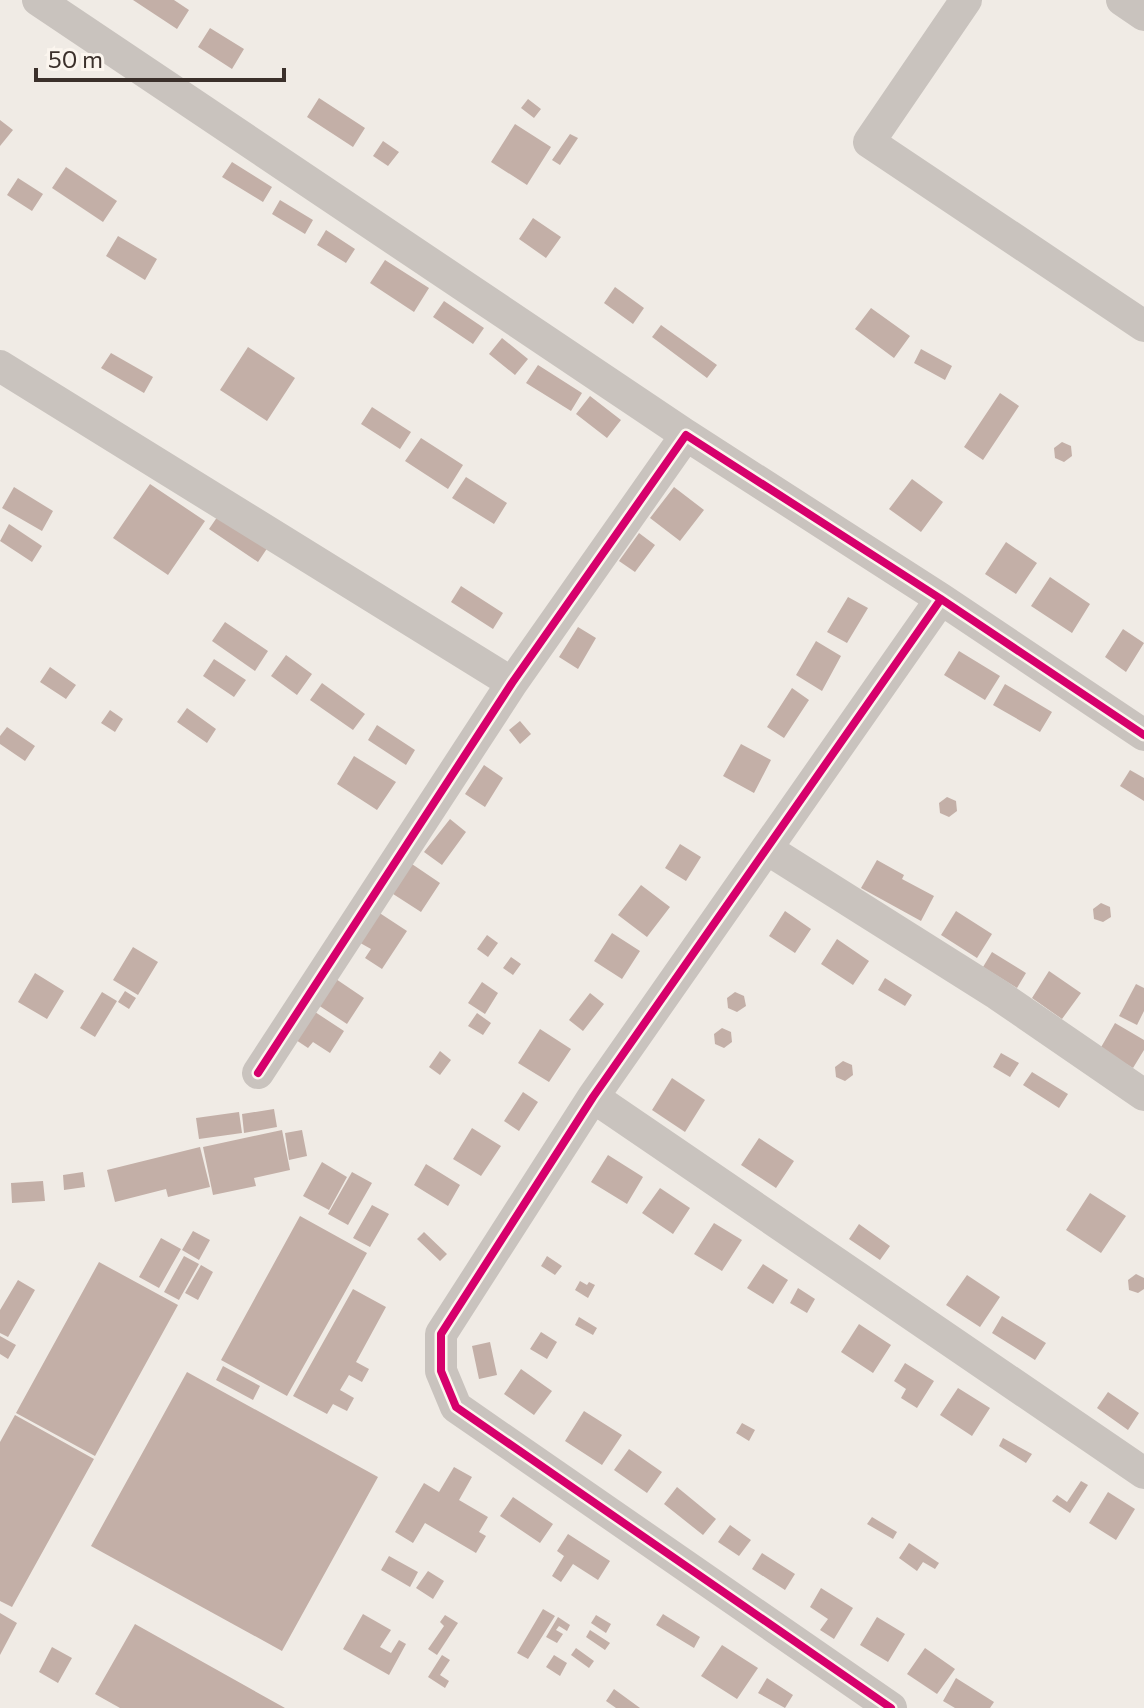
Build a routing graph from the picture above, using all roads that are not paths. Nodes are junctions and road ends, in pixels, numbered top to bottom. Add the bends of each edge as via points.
1 (38, 0) edge
2 (966, 0) edge
3 (1122, 0) edge
4 (1144, 15) edge
5 (1144, 326) edge
6 (0, 366) edge
7 (686, 435) junction
8 (941, 599) junction
9 (512, 683) junction
10 (1144, 735) edge
11 (767, 849) junction
12 (258, 1073) dead end
13 (1144, 1095) edge
14 (593, 1097) junction
15 (1144, 1473) edge
16 (891, 1708) edge

1 - 7 street
2 - 5 street via 869,142
3 - 4 street
6 - 9 street
7 - 8 street
7 - 9 street
8 - 10 street
8 - 11 street
9 - 12 street
11 - 13 street via 997,994
11 - 14 street
14 - 15 street
14 - 16 street via 441,1334 441,1371 456,1407

